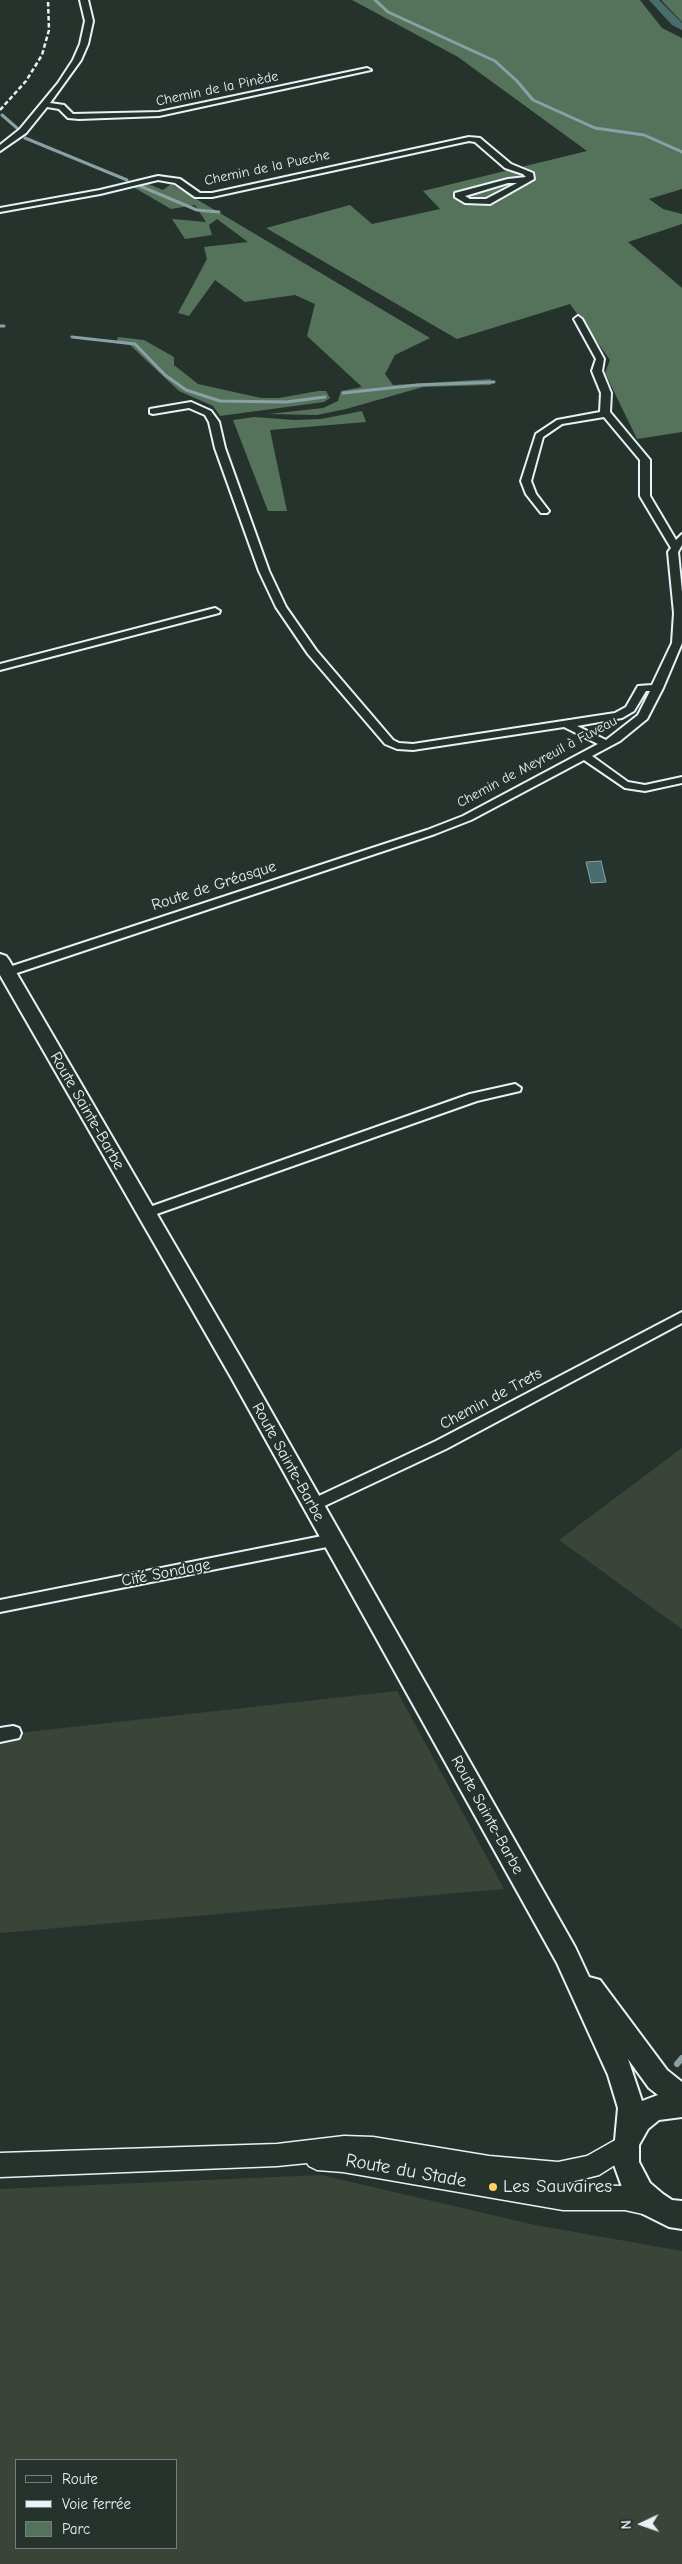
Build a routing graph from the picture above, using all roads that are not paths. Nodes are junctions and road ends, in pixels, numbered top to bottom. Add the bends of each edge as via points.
1 (84, 0) edge
2 (367, 70) dead end
3 (45, 104) junction
4 (0, 149) edge
5 (530, 179) junction
6 (0, 210) edge
7 (578, 319) dead end
8 (153, 411) dead end
9 (605, 414) junction
10 (544, 511) dead end
11 (682, 537) edge
12 (675, 547) junction
13 (215, 611) dead end
14 (0, 667) edge
15 (658, 688) junction
16 (567, 725) junction
17 (606, 744) junction
18 (585, 756) junction
19 (682, 780) edge
20 (431, 832) joint
21 (2, 969) edge
22 (515, 1088) dead end
23 (146, 1213) junction
24 (682, 1317) edge
25 (313, 1505) junction
26 (332, 1540) junction
27 (0, 1606) edge
28 (566, 1955) junction
29 (682, 2098) edge
30 (682, 2104) edge
31 (628, 2139) junction
32 (277, 2155) junction
33 (0, 2165) edge
34 (653, 2204) junction
35 (682, 2215) edge

1 - 3 street via 89,22 83,46 68,76
2 - 3 street, Chemin de la Pinède via 159,114 79,117 71,116 61,107
3 - 4 street via 23,131
5 - 5 street via 508,181 458,195 468,201 487,202
5 - 6 street, Chemin de la Pueche via 526,172 508,166 477,140 470,139 207,196 198,196 177,182 158,178
7 - 9 street via 600,359 597,371 606,393
8 - 16 street via 184,405 208,413 214,422 220,448 264,571 281,607 312,652 389,742 413,747
9 - 10 street via 560,422 539,436 526,481
9 - 12 street via 645,460 645,496
11 - 12 street
12 - 15 street, Chemin de Meyreuil à Fuveau via 678,643
13 - 14 street
15 - 16 street via 642,688 630,709 622,714
15 - 17 street, Chemin de Meyreuil à Fuveau via 643,717
16 - 17 street
17 - 18 street, Chemin de Meyreuil à Fuveau
18 - 19 street via 626,785 645,788
18 - 20 street, Chemin de Meyreuil à Fuveau via 467,818
20 - 21 street, Route de Gréasque
21 - 23 main road, Route Sainte-Barbe
22 - 23 street via 476,1097
23 - 25 main road, Route Sainte-Barbe
24 - 25 street, Chemin de Trets via 441,1446
25 - 26 main road, Route Sainte-Barbe
26 - 27 street, Cité Sondage
26 - 28 main road, Route Sainte-Barbe
28 - 29 main road, Route Sainte-Barbe via 652,2072
28 - 31 main road, Route Sainte-Barbe via 621,2073 631,2108
30 - 31 main road via 664,2105 650,2111 638,2120
31 - 32 street, Route du Stade via 591,2167 558,2174 489,2168 373,2148 344,2147
31 - 34 main road, Route Sainte-Barbe via 626,2162 631,2178
32 - 33 street, Route du Stade
32 - 34 street, Route du Stade via 342,2160 564,2198 626,2198
34 - 35 main road via 669,2213

